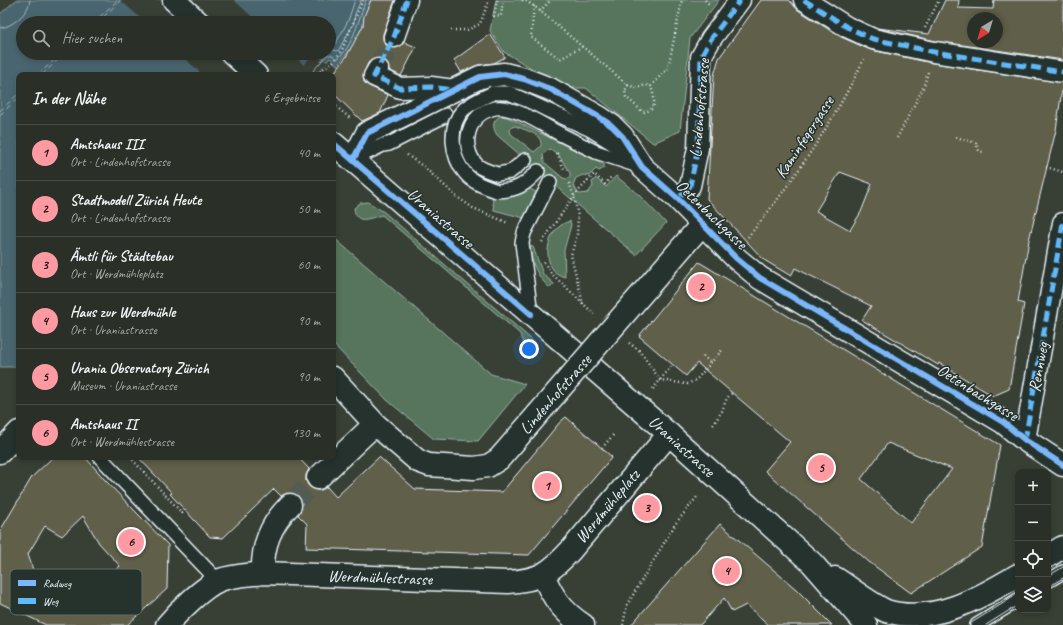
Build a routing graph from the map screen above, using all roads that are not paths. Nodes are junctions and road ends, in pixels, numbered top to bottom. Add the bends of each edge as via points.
1 (174, 0) edge
2 (406, 0) edge
3 (740, 0) edge
4 (804, 0) edge
5 (191, 16) edge
6 (394, 37) tunnel mouth
7 (240, 60) edge
8 (378, 69) dead end
9 (253, 72) edge
10 (1063, 72) edge
11 (454, 90) junction
12 (446, 115) dead end
13 (375, 139) junction
14 (336, 146) edge
15 (353, 160) junction
16 (525, 160) dead end
17 (642, 167) junction
18 (538, 171) dead end
19 (550, 182) dead end
20 (678, 199) junction
21 (703, 223) junction
22 (1063, 223) edge
23 (532, 314) junction
24 (336, 381) edge
25 (375, 424) junction
26 (669, 434) junction
27 (16, 435) edge
28 (1025, 440) junction
29 (0, 452) edge
30 (103, 460) edge
31 (1063, 465) edge
32 (318, 478) tunnel mouth
33 (290, 505) tunnel mouth
34 (1063, 547) edge
35 (1051, 554) edge
36 (812, 563) junction
37 (1063, 572) edge
38 (263, 573) junction
39 (543, 575) junction
40 (1015, 577) edge
41 (1051, 579) edge
42 (218, 581) junction
43 (1015, 602) edge
44 (167, 625) edge
45 (584, 625) edge
46 (866, 625) edge
47 (977, 625) edge

1 - 5 street
2 - 6 street
3 - 20 street, Lindenhofstrasse via 701,57 698,148 690,186
4 - 10 street via 847,27 874,39 925,51
7 - 9 street
8 - 11 street via 374,76 400,88 431,87
11 - 13 street, Oetenbachgasse
11 - 17 street, Oetenbachgasse via 480,78 504,74 550,89 612,126 622,136
12 - 13 lane via 389,144
13 - 15 street
14 - 15 street, Uraniastrasse
15 - 23 street, Uraniastrasse
16 - 17 lane, bridge via 510,172 497,174 478,166 468,150 467,134 474,121 484,112 496,108 513,111 596,152
17 - 18 lane, bridge via 615,145 589,129 508,93 493,93 475,101 462,111 455,126 453,143 456,158 465,173 480,185 497,191 515,190 529,182
17 - 20 street, Oetenbachgasse
19 - 23 lane via 524,232 522,243
20 - 21 street, Oetenbachgasse
21 - 25 street, Lindenhofstrasse, bridge via 499,459 488,466 474,468 429,465 418,461
21 - 28 street, Oetenbachgasse via 736,258 760,278 1003,422
22 - 28 street, Rennweg
23 - 26 street, Uraniastrasse
24 - 25 street, Lindenhofstrasse
25 - 32 street
26 - 36 street, Uraniastrasse
26 - 39 street, Werdmühleplatz via 571,550 554,568
27 - 29 street
28 - 31 street, Oetenbachgasse
30 - 42 lane
33 - 38 street via 281,513 269,532 264,545
34 - 35 street
36 - 40 street, Uraniastrasse via 882,609 897,616 921,619 947,614 967,606
36 - 46 street, Uraniastrasse
37 - 41 lane
38 - 39 street, Werdmühlestrasse via 508,582 529,580
38 - 42 street, Werdmühlestrasse
39 - 45 street via 558,604
42 - 44 street, Werdmühlestrasse via 194,598
43 - 47 lane

